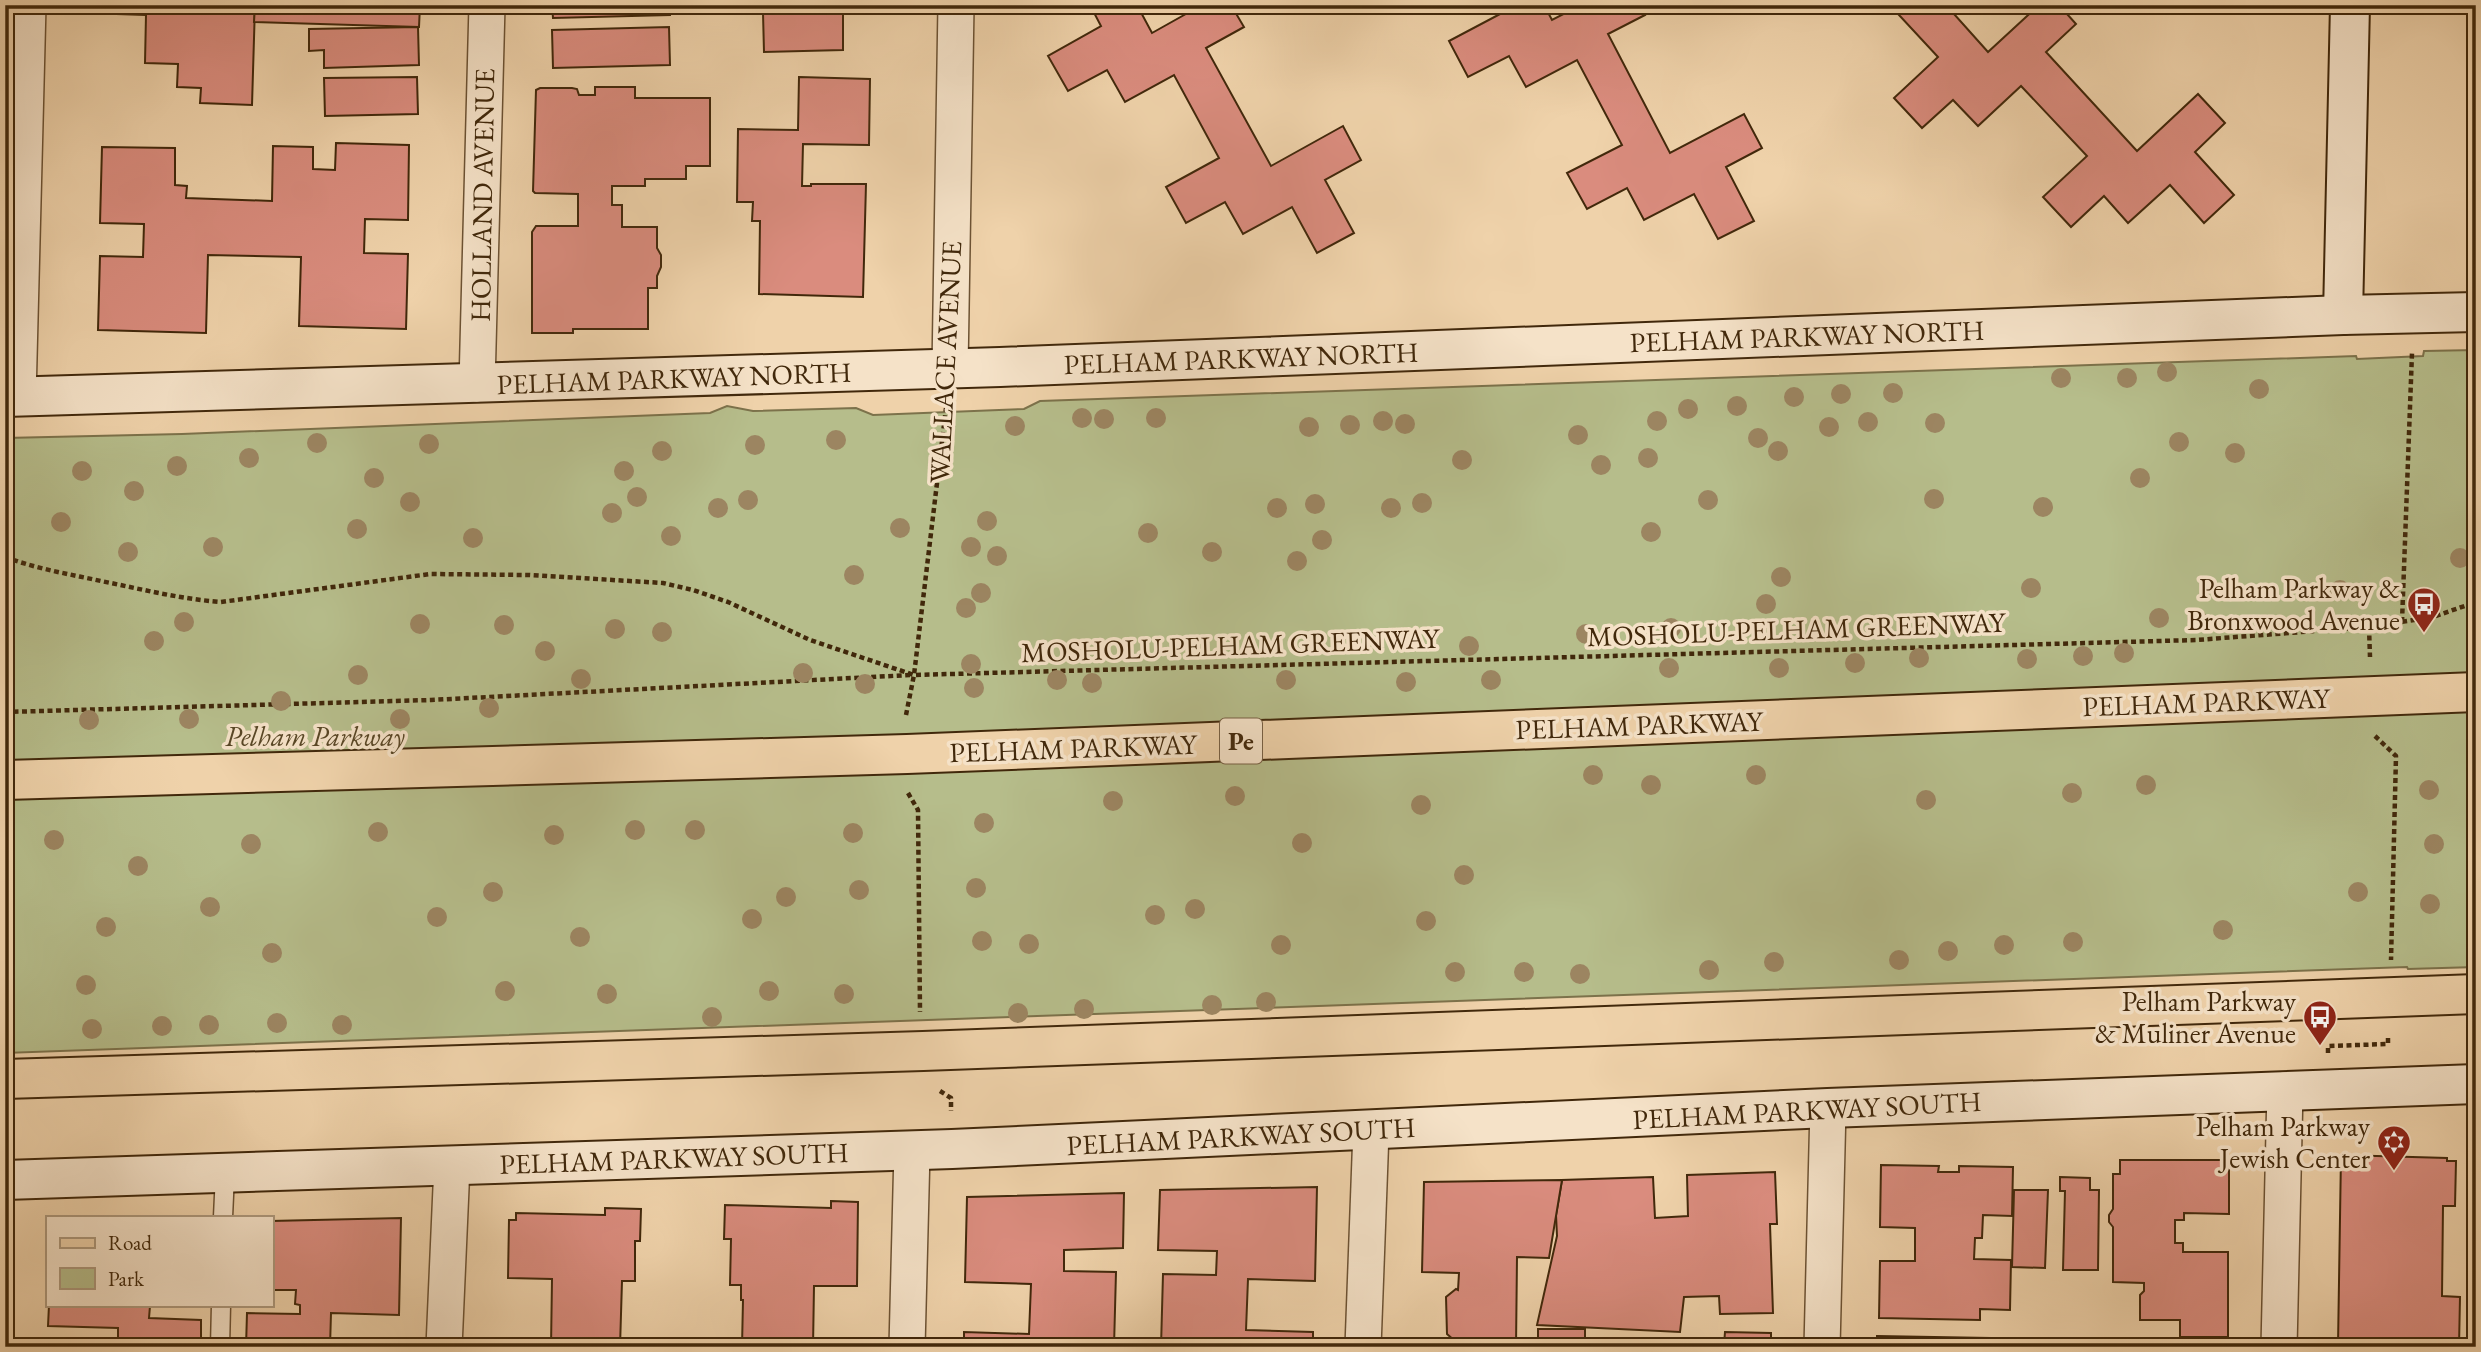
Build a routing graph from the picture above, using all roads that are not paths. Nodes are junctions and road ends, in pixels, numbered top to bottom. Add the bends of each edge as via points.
1 (28, 5) edge
2 (487, 5) edge
3 (956, 5) edge
4 (2350, 5) edge
5 (2476, 312) edge
6 (2343, 316) junction
7 (950, 369) junction
8 (477, 384) junction
9 (12, 397) edge
10 (2476, 692) edge
11 (5, 780) edge
12 (2476, 994) edge
13 (5, 1079) edge
14 (2476, 1084) edge
15 (2285, 1090) junction
16 (1828, 1108) junction
17 (1371, 1131) junction
18 (912, 1150) junction
19 (452, 1165) junction
20 (225, 1174) junction
21 (5, 1180) edge
22 (223, 1216) edge
23 (221, 1306) edge
24 (220, 1347) edge
25 (444, 1347) edge
26 (907, 1347) edge
27 (1363, 1347) edge
28 (1822, 1347) edge
29 (2279, 1347) edge

1 - 9 street
2 - 8 street, HOLLAND AVENUE
3 - 7 street, WALLACE AVENUE
4 - 6 street
5 - 6 street, PELHAM PARKWAY NORTH
6 - 7 street, PELHAM PARKWAY NORTH
7 - 8 street, PELHAM PARKWAY NORTH
8 - 9 street, PELHAM PARKWAY NORTH
10 - 11 main road, PELHAM PARKWAY / Pe via 893,755
12 - 13 main road via 909,1052
14 - 15 street, PELHAM PARKWAY SOUTH
15 - 16 street, PELHAM PARKWAY SOUTH
15 - 29 street
16 - 17 street, PELHAM PARKWAY SOUTH
16 - 28 street
17 - 18 street, PELHAM PARKWAY SOUTH
17 - 27 street
18 - 19 street, PELHAM PARKWAY SOUTH
18 - 26 street
19 - 20 street, PELHAM PARKWAY SOUTH
19 - 25 street
20 - 21 street, PELHAM PARKWAY SOUTH
20 - 22 lane
23 - 24 lane

